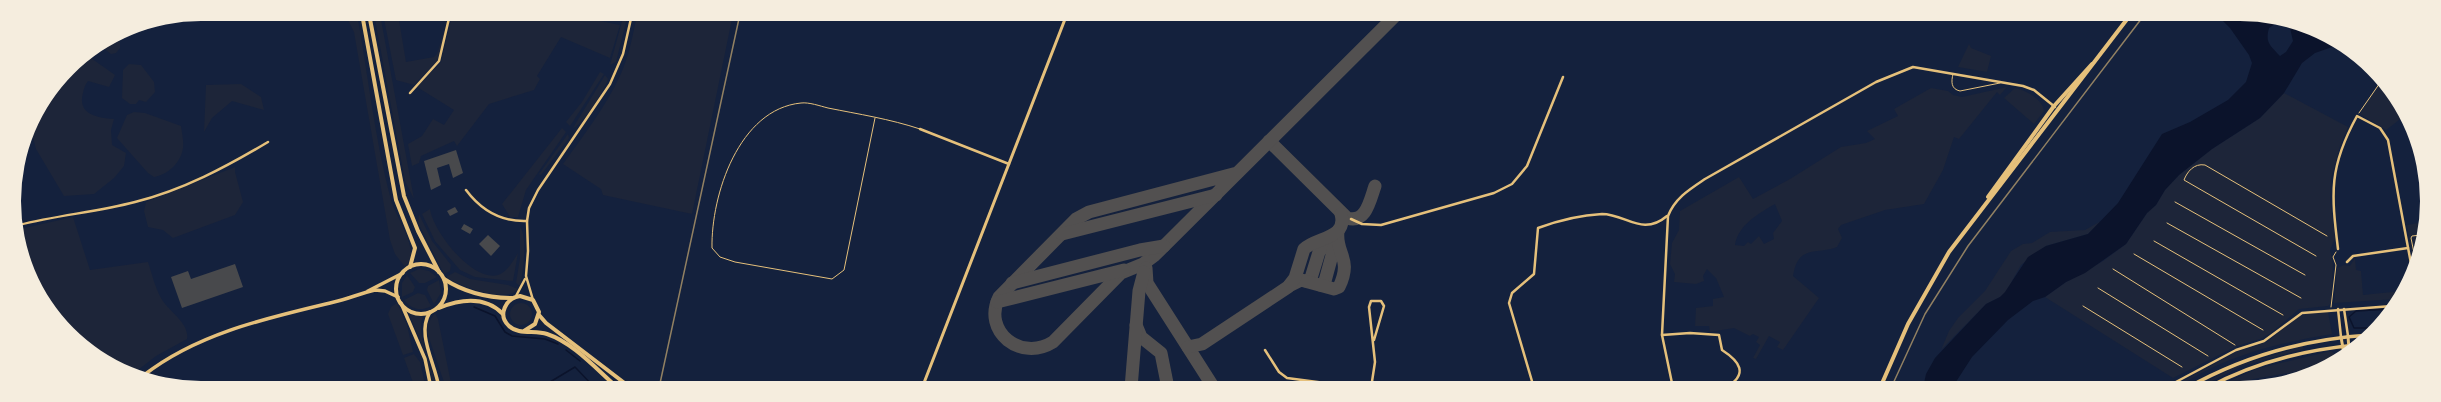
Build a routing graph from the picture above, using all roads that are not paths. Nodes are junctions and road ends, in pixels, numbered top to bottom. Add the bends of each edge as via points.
1 (363, 21) edge
2 (370, 21) edge
3 (448, 21) edge
4 (630, 21) edge
5 (1064, 21) edge
6 (2126, 21) edge
7 (2105, 48) junction
8 (1953, 73) junction
9 (1564, 77) dead end
10 (2004, 82) junction
11 (410, 93) dead end
12 (2054, 106) junction
13 (2059, 110) junction
14 (875, 118) junction
15 (920, 129) joint
16 (268, 142) dead end
17 (1008, 164) junction
18 (466, 190) dead end
19 (1668, 216) junction
20 (1976, 216) junction
21 (1351, 219) dead end
22 (527, 220) junction
23 (23, 224) edge
24 (2417, 235) edge
25 (2408, 248) junction
26 (2338, 249) road end
27 (2413, 250) edge
28 (2410, 259) edge
29 (2347, 262) dead end
30 (410, 267) junction
31 (439, 272) junction
32 (403, 273) junction
33 (526, 276) junction
34 (444, 280) junction
35 (364, 293) junction
36 (398, 296) junction
37 (514, 297) junction
38 (533, 300) junction
39 (401, 303) junction
40 (2386, 306) edge
41 (436, 309) junction
42 (2338, 309) junction
43 (2344, 309) junction
44 (430, 312) junction
45 (504, 314) junction
46 (539, 315) junction
47 (524, 331) junction
48 (1662, 335) junction
49 (2360, 335) edge
50 (2348, 336) junction
51 (2342, 337) junction
52 (1374, 340) junction
53 (2349, 345) edge
54 (2342, 346) junction
55 (2346, 347) edge
56 (2343, 349) edge
57 (1265, 350) dead end
58 (148, 373) edge
59 (429, 381) edge
60 (438, 381) edge
61 (610, 381) edge
62 (622, 381) edge
63 (925, 381) edge
64 (1310, 381) edge
65 (1372, 381) edge
66 (1532, 381) edge
67 (1672, 381) edge
68 (1733, 381) edge
69 (1883, 381) edge
70 (2176, 381) edge
71 (2199, 381) edge
72 (2223, 381) edge

1 - 30 main road via 396,200 415,248
2 - 31 main road via 404,196
3 - 11 street via 439,61
4 - 22 street via 623,54 610,84 534,196
5 - 17 street
6 - 7 main road
7 - 12 main road
7 - 13 main road
8 - 10 street
8 - 10 lane via 1954,88 1960,92
8 - 19 street via 1913,67 1876,82 1705,179 1678,199
9 - 21 street via 1527,166 1512,184 1494,193 1381,225 1362,224
10 - 12 street via 2034,90
12 - 13 street
12 - 20 main road via 2009,165
13 - 20 main road
14 - 14 lane via 844,270 832,279 735,262 720,257 712,248 712,235 729,162 758,123 779,109 802,103
14 - 15 lane
15 - 17 street
16 - 23 street via 223,169 154,196 124,205 73,212
17 - 63 street
18 - 22 street via 484,208 499,217
19 - 48 street
19 - 66 street via 1657,222 1640,225 1603,214 1538,228 1536,270 1512,293 1509,303
20 - 69 main road via 1942,263 1917,306
22 - 33 street
24 - 27 lane via 2411,238
25 - 26 street via 2385,134 2380,128 2357,116 2342,147 2333,178 2332,196
25 - 28 street
25 - 29 street via 2353,256
30 - 31 main road via 424,265
30 - 32 main road
31 - 34 main road
32 - 35 main road
32 - 36 main road via 398,282
33 - 37 street
33 - 38 street
34 - 37 main road via 496,298
34 - 41 main road via 445,296
35 - 36 main road via 385,291
35 - 58 main road via 269,318 200,342 175,353
36 - 39 main road
37 - 38 main road via 523,296
37 - 45 main road via 506,305
38 - 46 main road
39 - 44 main road via 414,313
39 - 59 main road via 424,359
40 - 43 street
41 - 44 main road
41 - 45 main road via 453,302 470,300 494,307
42 - 43 street
42 - 51 street
42 - 70 street via 2302,313 2268,339 2236,350
43 - 50 street
44 - 60 main road via 424,322 424,334
45 - 47 main road via 510,327
46 - 47 main road via 536,324
46 - 62 main road
47 - 61 main road via 544,333 564,343
48 - 67 street
48 - 68 street via 1690,332 1719,335 1720,348 1736,359 1739,370
49 - 50 main road
50 - 51 main road
50 - 53 street
51 - 54 street
51 - 71 main road via 2270,351 2215,372
52 - 52 street via 1369,307 1371,301 1377,300 1384,306
52 - 65 street via 1375,367
54 - 55 main road
54 - 56 street
54 - 72 main road via 2270,361
57 - 64 street via 1279,372 1287,378

